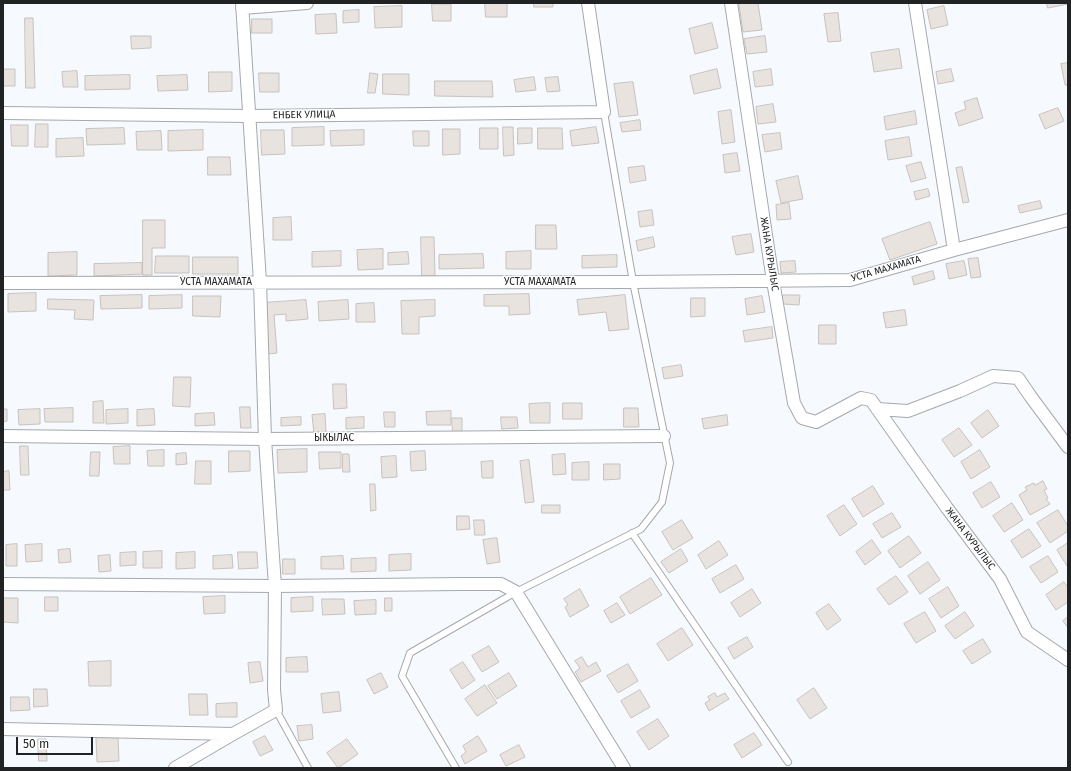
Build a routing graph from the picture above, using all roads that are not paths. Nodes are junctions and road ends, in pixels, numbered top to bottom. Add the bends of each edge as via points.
1 (307, 3) edge
2 (588, 3) edge
3 (731, 3) edge
4 (915, 3) edge
5 (242, 5) edge
6 (604, 112) junction
7 (3, 113) edge
8 (249, 116) junction
9 (1068, 220) edge
10 (954, 250) junction
11 (773, 281) junction
12 (260, 282) junction
13 (633, 282) junction
14 (3, 283) edge
15 (877, 409) junction
16 (3, 436) edge
17 (664, 436) junction
18 (265, 439) junction
19 (1068, 447) edge
20 (632, 533) junction
21 (3, 584) edge
22 (276, 586) junction
23 (516, 592) junction
24 (1068, 660) edge
25 (276, 710) junction
26 (3, 729) edge
27 (233, 734) junction
28 (788, 762) dead end
29 (175, 768) edge
30 (308, 768) edge
31 (456, 768) edge
32 (624, 768) edge

1 - 5 street
2 - 6 street
3 - 11 street, ЖАНА КУРЫЛЫС
4 - 10 street
5 - 8 street
6 - 8 street, ЕНБЕК УЛИЦА
6 - 13 lane
7 - 8 street, ЕНБЕК УЛИЦА
8 - 12 street
9 - 10 street, УСТА МАХАМАТА
10 - 11 street, УСТА МАХАМАТА via 850,280
11 - 13 street, УСТА МАХАМАТА
11 - 15 street, ЖАНА КУРЫЛЫС via 794,403 802,418 816,422 861,398 871,400
12 - 13 street, УСТА МАХАМАТА
12 - 14 street, УСТА МАХАМАТА
12 - 18 street
13 - 17 lane
15 - 19 street via 908,411 993,376 1018,378
15 - 24 street, ЖАНА КУРЫЛЫС via 1000,579 1027,632
16 - 18 street, ЫКЫЛАС
17 - 18 street, ЫКЫЛАС
17 - 20 lane via 670,463 662,502 641,529
18 - 22 street
20 - 23 lane
20 - 28 lane
21 - 22 street
22 - 23 street via 501,584
22 - 25 street
23 - 31 lane via 410,653 402,676
23 - 32 street
25 - 27 street
25 - 30 lane
26 - 27 street
27 - 29 street

